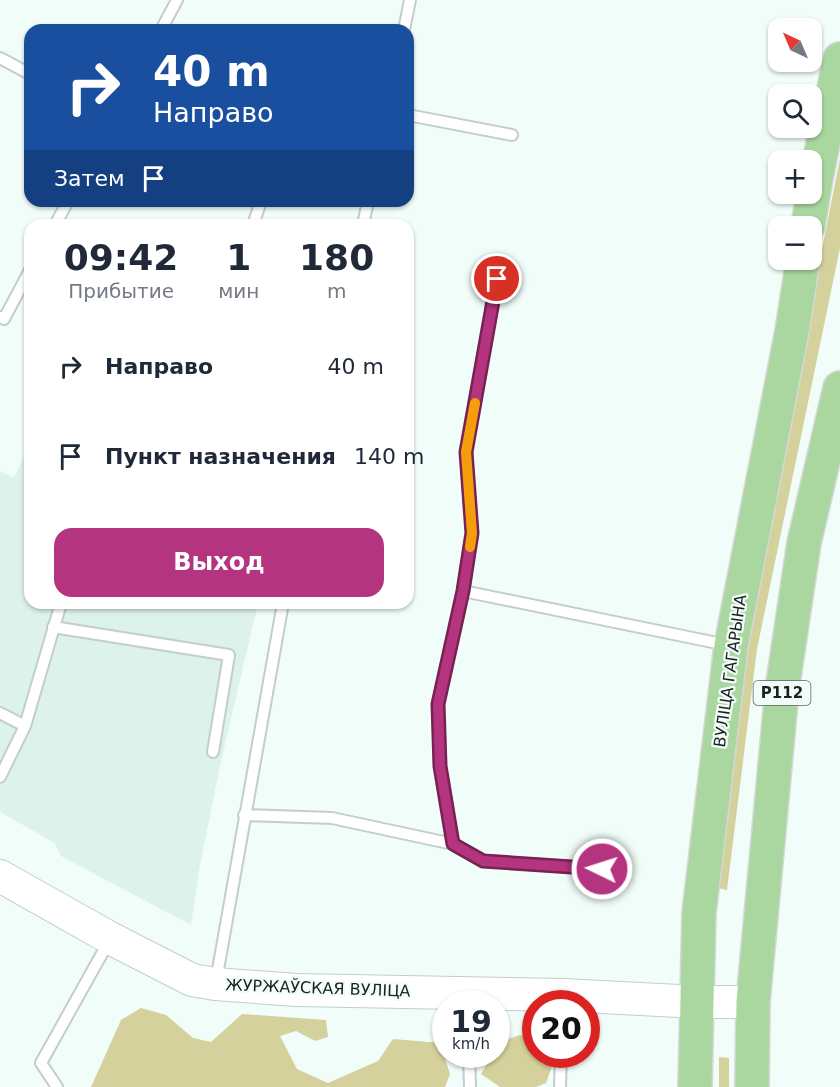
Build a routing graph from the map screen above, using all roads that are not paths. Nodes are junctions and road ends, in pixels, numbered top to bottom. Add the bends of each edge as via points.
1 (177, 0) edge
2 (410, 0) edge
3 (164, 24) edge
4 (405, 24) edge
5 (0, 58) edge
6 (840, 59) edge
7 (24, 71) edge
8 (414, 116) edge
9 (512, 135) dead end
10 (810, 216) edge
11 (801, 270) edge
12 (497, 279) dead end
13 (24, 281) edge
14 (0, 317) edge
15 (840, 388) edge
16 (463, 591) junction
17 (59, 609) edge
18 (282, 609) edge
19 (53, 627) junction
20 (731, 646) junction
21 (0, 713) edge
22 (25, 726) junction
23 (213, 752) dead end
24 (0, 777) edge
25 (244, 815) junction
26 (453, 844) junction
27 (602, 869) dead end
28 (0, 876) edge
29 (110, 938) junction
30 (215, 984) junction
31 (432, 996) edge
32 (600, 1000) edge
33 (698, 1002) junction
34 (753, 1002) junction
35 (466, 1068) edge
36 (469, 1068) edge
37 (561, 1068) edge
38 (57, 1087) edge
39 (462, 1087) edge
40 (470, 1087) edge
41 (560, 1087) edge
42 (695, 1087) edge
43 (752, 1087) edge

1 - 3 lane
2 - 4 lane
5 - 7 lane
6 - 10 main road
8 - 9 lane
11 - 20 main road, ВУЛІЦА ГАГАРЫНА
12 - 16 lane via 466,452 472,533
13 - 14 lane via 4,319
15 - 34 main road, Р112 via 804,543 782,690
16 - 20 lane
16 - 26 lane via 438,704 440,766
17 - 19 lane
18 - 25 lane
19 - 22 lane
19 - 23 lane via 229,655
20 - 33 main road, ВУЛІЦА ГАГАРЫНА via 699,913
21 - 22 lane
22 - 24 lane
25 - 26 lane via 332,818
25 - 30 lane
26 - 27 lane via 483,861
28 - 29 street, ЖУРЖАЎСКАЯ ВУЛІЦА
29 - 30 street, ЖУРЖАЎСКАЯ ВУЛІЦА via 192,980
29 - 38 lane via 41,1063
30 - 31 street, ЖУРЖАЎСКАЯ ВУЛІЦА
32 - 33 street, ЖУРЖАЎСКАЯ ВУЛІЦА
33 - 34 street, ЖУРЖАЎСКАЯ ВУЛІЦА
33 - 42 main road, ВУЛІЦА ГАГАРЫНА
34 - 43 main road, Р112
35 - 39 lane
36 - 40 lane
37 - 41 lane

